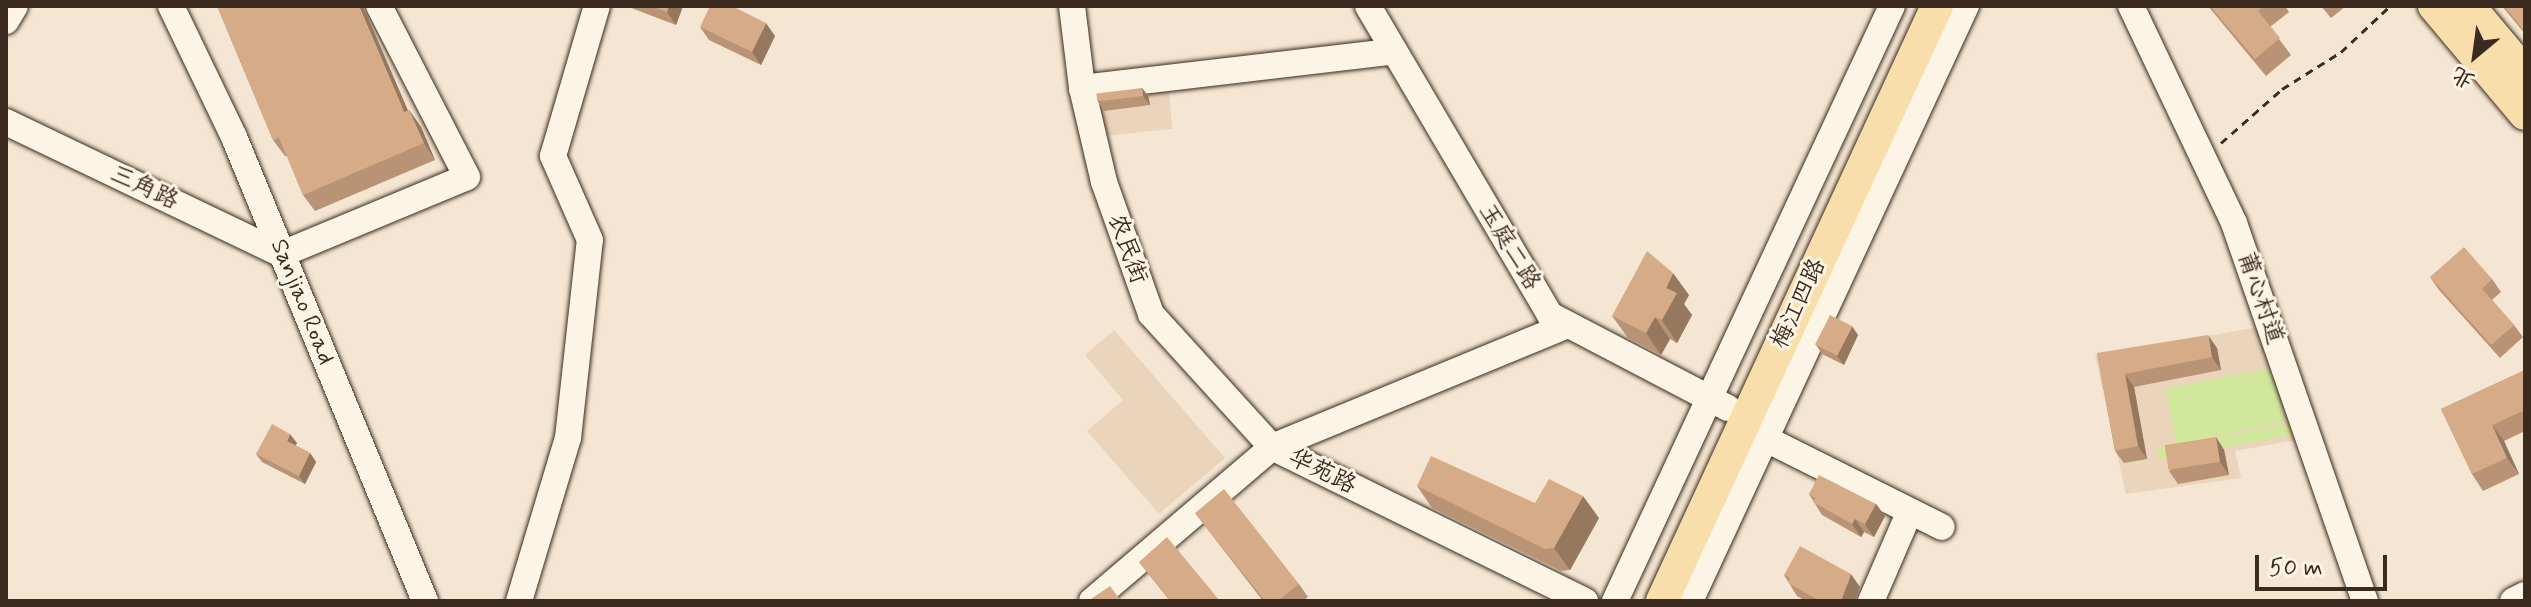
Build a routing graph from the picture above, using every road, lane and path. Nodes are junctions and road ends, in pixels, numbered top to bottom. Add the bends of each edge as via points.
1 (15, 6) edge
2 (171, 6) edge
3 (379, 6) edge
4 (597, 6) edge
5 (1072, 6) edge
6 (1368, 6) edge
7 (1892, 6) edge
8 (1914, 6) edge
9 (1937, 6) edge
10 (1966, 6) edge
11 (2131, 6) edge
12 (2390, 6) edge
13 (2434, 6) edge
14 (2469, 6) edge
15 (6, 21) edge
16 (1390, 52) junction
17 (2525, 73) edge
18 (1082, 88) junction
19 (2525, 114) edge
20 (6, 122) edge
21 (2203, 159) junction
22 (282, 254) junction
23 (1568, 325) junction
24 (1726, 413) junction
25 (1272, 447) junction
26 (1910, 511) junction
27 (1942, 527) dead end
28 (2525, 595) edge
29 (425, 601) edge
30 (519, 601) edge
31 (1092, 601) edge
32 (1585, 601) edge
33 (1615, 601) edge
34 (1639, 601) edge
35 (1662, 601) edge
36 (1690, 601) edge
37 (1871, 601) edge
38 (2365, 601) edge
39 (2513, 601) edge

1 - 15 street
2 - 22 street, Sanjiao Road
3 - 22 street via 467,177
4 - 30 street via 553,156 590,240 568,438
5 - 18 street, 农民街
6 - 16 street, 玉庭二路
7 - 33 street
8 - 24 main road, 梅江四路
9 - 35 main road, 梅江四路
10 - 36 street
11 - 21 street, 莆心村道
12 - 21 path via 2341,52 2282,89
13 - 19 main road
14 - 17 main road
16 - 18 street
16 - 23 street, 玉庭二路 via 1550,315
18 - 25 street, 农民街 via 1104,182 1151,314
20 - 22 street, 三角路
21 - 38 street, 莆心村道 via 2234,223
22 - 29 street, Sanjiao Road
23 - 24 street, 玉庭二路
23 - 25 street
24 - 26 street, 玉庭二路
24 - 34 main road, 梅江四路
25 - 31 street, 华苑路
25 - 32 street, 华苑路
26 - 27 street, 玉庭二路
26 - 37 street
28 - 39 street

